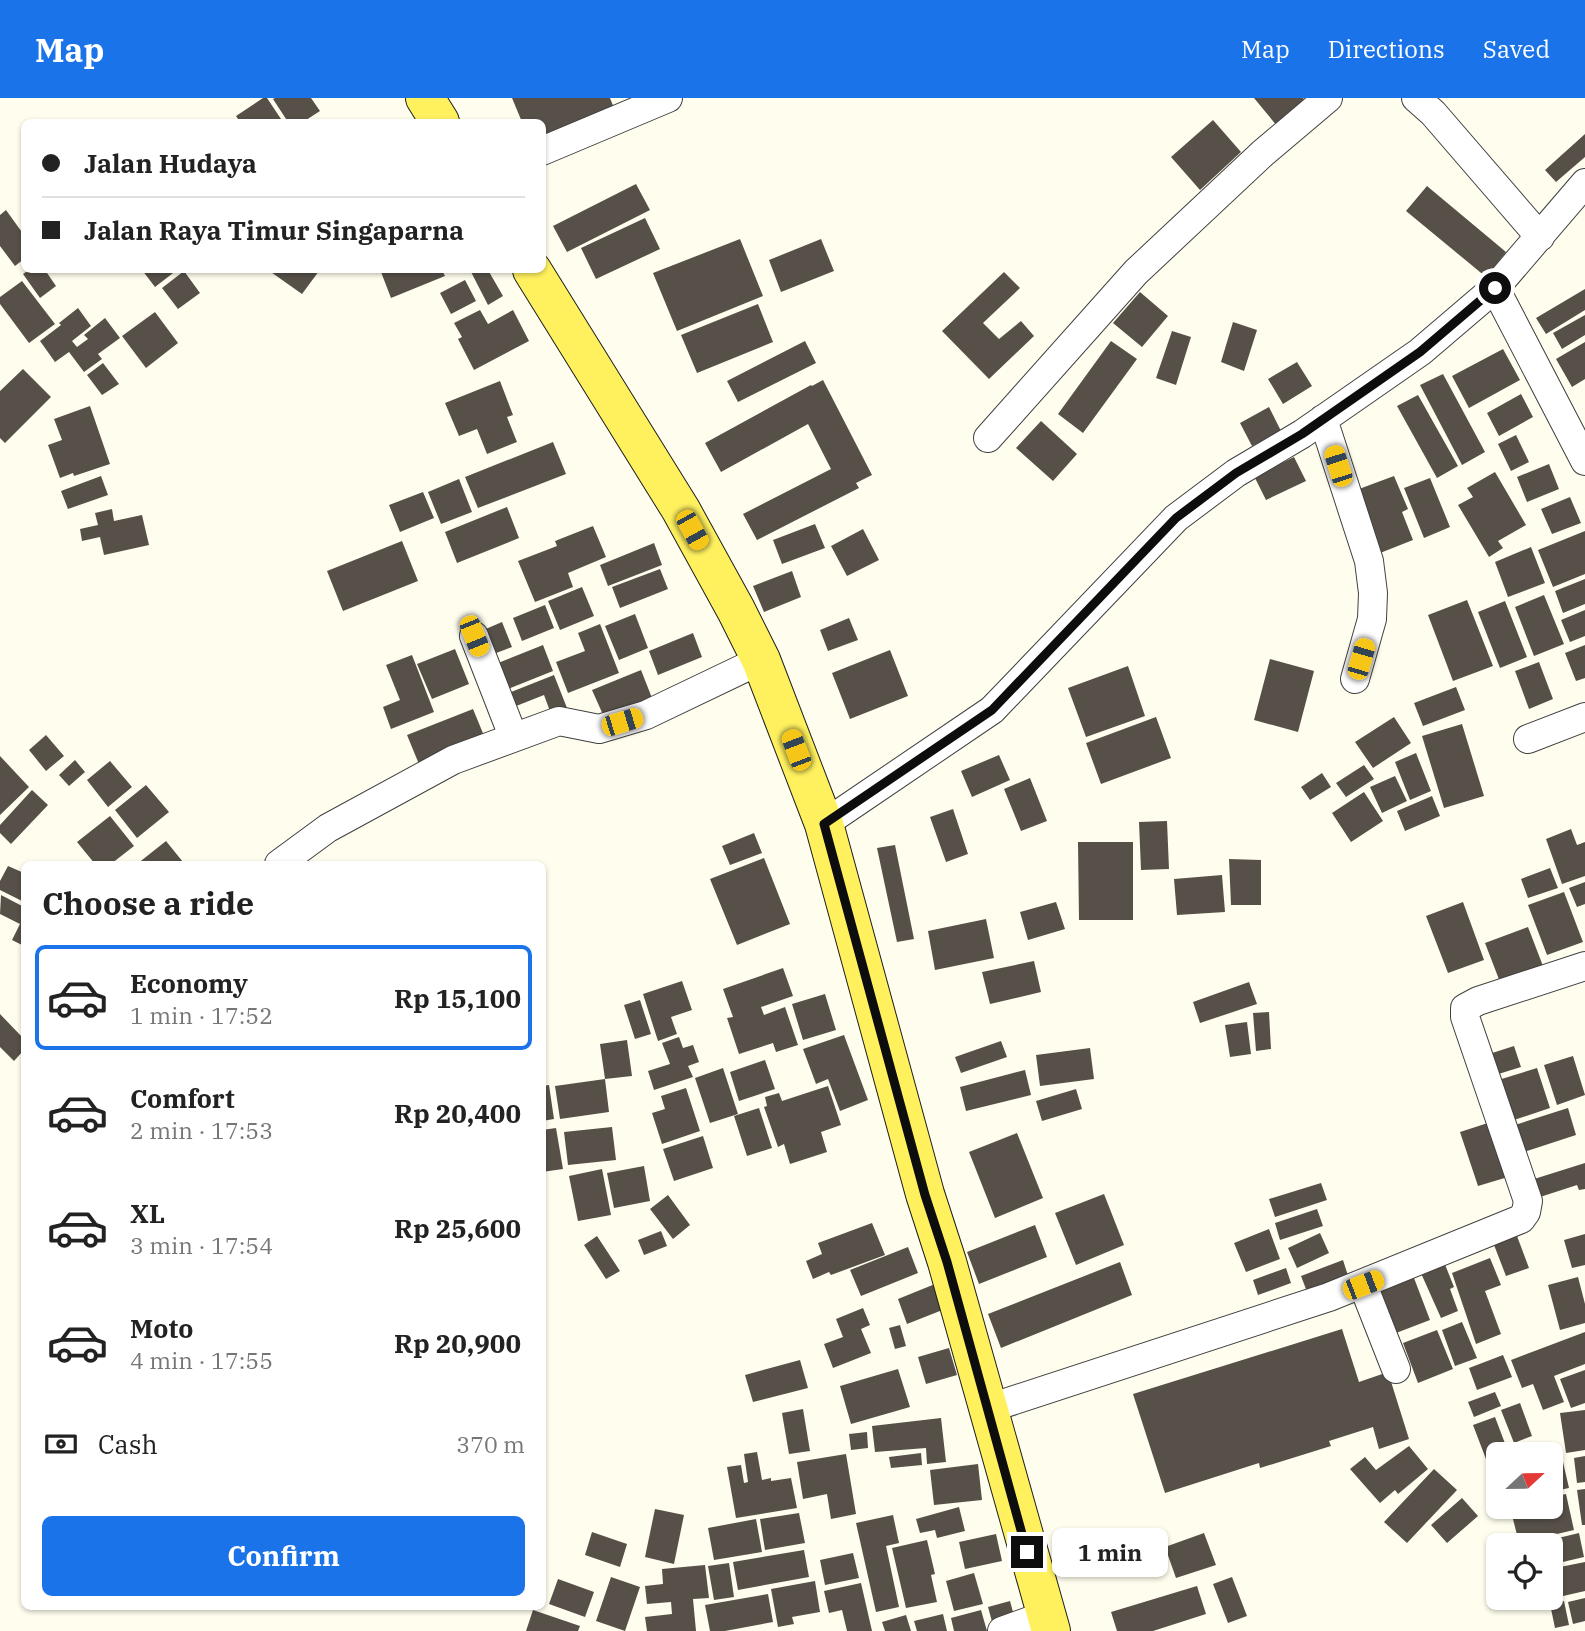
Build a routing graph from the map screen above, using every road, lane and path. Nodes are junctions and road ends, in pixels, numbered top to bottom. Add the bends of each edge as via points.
1 (425, 98) edge
2 (668, 98) edge
3 (1328, 98) edge
4 (1416, 98) edge
5 (438, 119) edge
6 (546, 149) edge
7 (1585, 183) edge
8 (1540, 237) junction
9 (534, 273) edge
10 (1495, 288) junction
11 (1323, 419) junction
12 (988, 438) dead end
13 (1585, 461) edge
14 (474, 636) dead end
15 (761, 660) junction
16 (1355, 679) dead end
17 (1585, 717) edge
18 (513, 736) junction
19 (1528, 739) dead end
20 (819, 810) junction
21 (283, 861) edge
22 (1585, 966) edge
23 (1363, 1285) junction
24 (1396, 1369) dead end
25 (987, 1409) junction
26 (1049, 1623) edge
27 (1002, 1631) edge

1 - 5 main road
2 - 6 street
3 - 12 street via 1136,272
4 - 8 street
7 - 8 street
8 - 10 street
9 - 15 main road via 681,510
10 - 11 street via 1420,352
10 - 13 street
11 - 16 street via 1372,582 1372,619
11 - 20 street via 1236,473 1176,518 992,710
14 - 18 street
15 - 18 street via 646,715 599,729 559,721
15 - 20 main road
17 - 19 street
18 - 21 street via 453,760 328,828
20 - 25 main road
22 - 23 street via 1465,1008 1528,1201 1526,1212 1521,1219
23 - 24 street
23 - 25 street
25 - 26 main road
26 - 27 street

